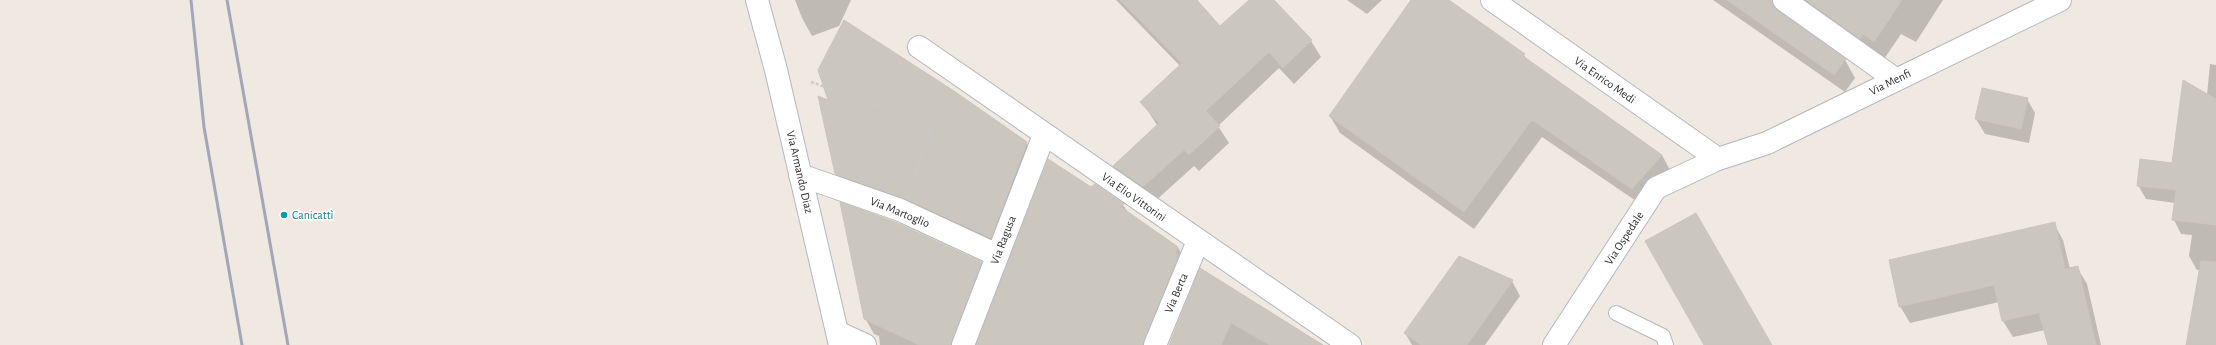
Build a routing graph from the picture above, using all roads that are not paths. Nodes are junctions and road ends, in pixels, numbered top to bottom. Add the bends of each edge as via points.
1 (757, 0) edge
2 (1492, 0) edge
3 (1784, 0) edge
4 (2060, 0) edge
5 (919, 47) dead end
6 (1895, 79) junction
7 (1044, 135) junction
8 (1718, 160) junction
9 (800, 175) junction
10 (1198, 241) junction
11 (997, 255) junction
12 (1616, 313) dead end
13 (840, 339) edge
14 (865, 345) edge
15 (963, 345) edge
16 (1155, 345) edge
17 (1350, 345) edge
18 (1554, 345) edge
19 (1666, 345) edge

1 - 9 street, Via Armando Diaz
2 - 8 street, Via Enrico Medi
3 - 6 street
4 - 6 street, Via Menfi
5 - 7 street, Via Elio Vittorini
6 - 8 street, Via Menfi via 1767,143
7 - 10 street, Via Elio Vittorini
7 - 11 street, Via Ragusa
8 - 18 street, Via Ospedale via 1656,188
9 - 11 street, Via Martoglio via 900,210
9 - 13 street, Via Armando Diaz
10 - 16 street, Via Berta
10 - 17 street, Via Elio Vittorini
11 - 15 street, Via Ragusa
12 - 19 lane via 1663,336
13 - 14 street

